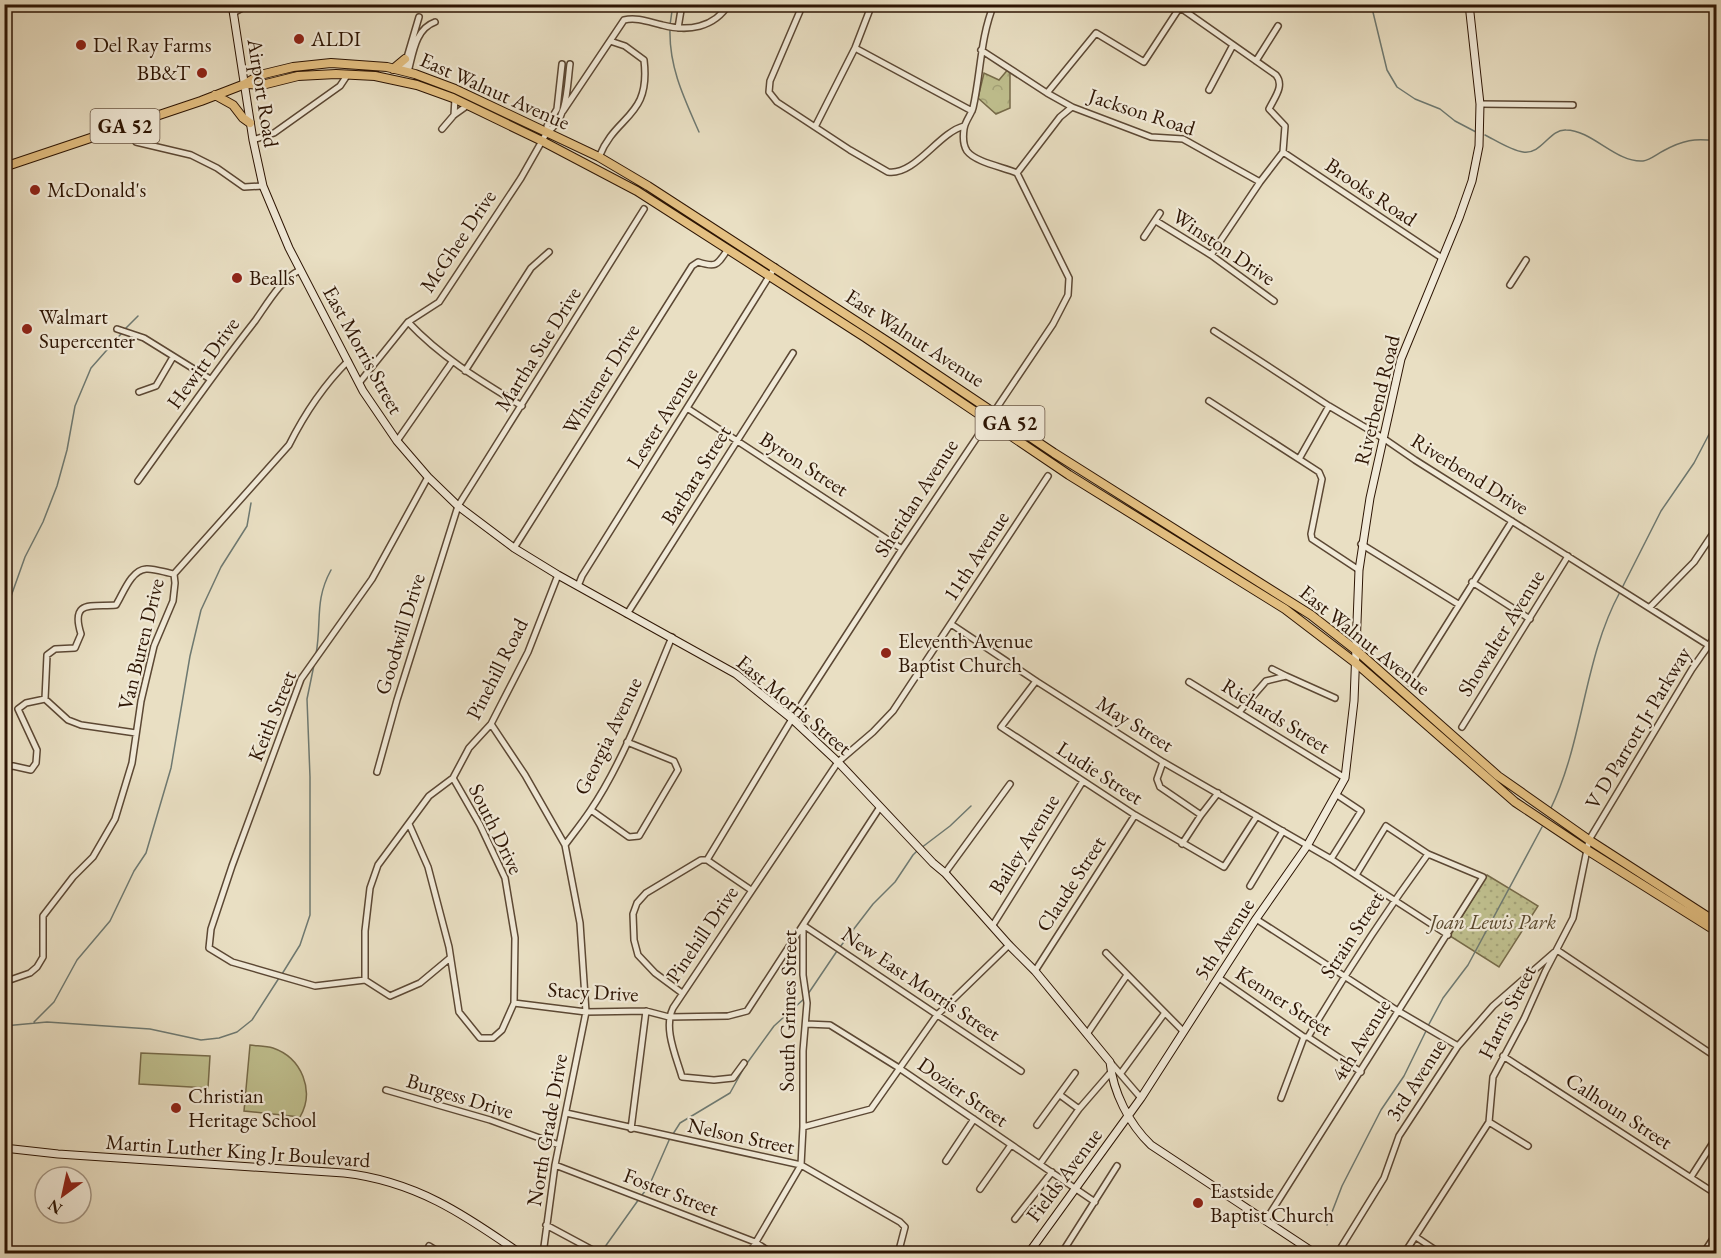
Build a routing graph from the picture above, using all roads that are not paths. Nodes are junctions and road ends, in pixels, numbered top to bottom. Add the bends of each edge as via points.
1 (232, 4) edge
2 (250, 4) edge
3 (682, 4) edge
4 (729, 4) edge
5 (803, 4) edge
6 (994, 4) edge
7 (1469, 4) edge
8 (870, 5) edge
9 (1179, 6) edge
10 (233, 13) junction
11 (419, 17) dead end
12 (435, 22) dead end
13 (1278, 26) dead end
14 (678, 28) junction
15 (610, 40) junction
16 (1233, 45) junction
17 (855, 48) junction
18 (981, 50) junction
19 (405, 59) junction
20 (1256, 61) junction
21 (562, 64) dead end
22 (570, 64) dead end
23 (393, 69) junction
24 (405, 71) junction
25 (329, 74) junction
26 (348, 74) junction
27 (245, 84) junction
28 (336, 88) junction
29 (1209, 90) dead end
30 (1047, 93) junction
31 (215, 95) junction
32 (455, 99) junction
33 (1480, 104) junction
34 (468, 105) junction
35 (1573, 105) dead end
36 (1072, 107) junction
37 (563, 111) junction
38 (972, 111) junction
39 (454, 115) junction
40 (250, 123) junction
41 (127, 126) junction
42 (964, 126) junction
43 (815, 127) junction
44 (442, 129) dead end
45 (547, 132) junction
46 (252, 140) junction
47 (542, 141) junction
48 (1283, 152) junction
49 (599, 157) junction
50 (4, 167) edge
51 (1017, 173) junction
52 (1260, 182) junction
53 (263, 186) junction
54 (644, 209) dead end
55 (1160, 213) dead end
56 (1156, 221) junction
57 (1144, 237) dead end
58 (728, 249) junction
59 (549, 252) dead end
60 (1211, 255) junction
61 (1442, 258) junction
62 (1526, 261) dead end
63 (774, 267) junction
64 (300, 270) junction
65 (770, 276) junction
66 (1510, 285) dead end
67 (1274, 301) dead end
68 (408, 322) junction
69 (117, 329) dead end
70 (1214, 331) dead end
71 (793, 353) dead end
72 (173, 357) junction
73 (348, 361) junction
74 (452, 362) junction
75 (465, 371) junction
76 (210, 379) junction
77 (359, 382) junction
78 (139, 392) dead end
79 (1209, 401) dead end
80 (522, 406) junction
81 (1329, 406) junction
82 (687, 408) junction
83 (993, 412) junction
84 (987, 420) junction
85 (1383, 438) junction
86 (398, 441) junction
87 (737, 441) junction
88 (1299, 459) junction
89 (1047, 476) dead end
90 (428, 477) junction
91 (138, 481) dead end
92 (1134, 504) junction
93 (458, 506) junction
94 (1128, 513) junction
95 (1512, 520) junction
96 (1716, 529) edge
97 (1361, 544) junction
98 (514, 548) junction
99 (902, 549) junction
100 (1569, 556) junction
101 (1359, 570) junction
102 (174, 574) junction
103 (558, 575) junction
104 (1472, 582) junction
105 (578, 586) junction
106 (1458, 604) junction
107 (1650, 608) junction
108 (627, 614) junction
109 (1530, 619) junction
110 (951, 624) junction
111 (1716, 634) edge
112 (672, 637) junction
113 (1708, 645) junction
114 (1357, 651) junction
115 (1357, 663) junction
116 (1272, 669) junction
117 (1286, 676) junction
118 (1275, 679) junction
119 (1036, 681) junction
120 (1266, 681) junction
121 (1189, 682) dead end
122 (1410, 683) dead end
123 (45, 699) junction
124 (1335, 699) dead end
125 (1239, 712) junction
126 (792, 719) junction
127 (491, 724) junction
128 (1462, 727) dead end
129 (136, 733) junction
130 (627, 742) junction
131 (838, 762) junction
132 (1163, 762) junction
133 (4, 768) edge
134 (377, 772) dead end
135 (453, 778) junction
136 (1345, 778) junction
137 (1083, 781) junction
138 (1010, 784) dead end
139 (1218, 793) junction
140 (1337, 795) junction
141 (880, 807) junction
142 (591, 810) junction
143 (1135, 815) junction
144 (1201, 815) junction
145 (1257, 816) junction
146 (409, 824) junction
147 (1283, 831) junction
148 (1589, 840) junction
149 (1182, 844) junction
150 (565, 845) junction
151 (1307, 846) junction
152 (1587, 850) junction
153 (1428, 854) junction
154 (1331, 859) junction
155 (707, 860) junction
156 (945, 873) junction
157 (1356, 875) junction
158 (1250, 886) dead end
159 (751, 890) junction
160 (1394, 901) junction
161 (1256, 919) junction
162 (1716, 922) edge
163 (803, 925) junction
164 (993, 925) junction
165 (1716, 932) edge
166 (1448, 935) junction
167 (1009, 945) junction
168 (1557, 950) junction
169 (1106, 953) dead end
170 (450, 958) junction
171 (1035, 970) junction
172 (1127, 975) junction
173 (1344, 976) junction
174 (1218, 978) junction
175 (365, 980) junction
176 (4, 982) edge
177 (682, 993) junction
178 (514, 1003) junction
179 (646, 1011) junction
180 (1398, 1011) junction
181 (585, 1012) junction
182 (1164, 1014) junction
183 (937, 1015) junction
184 (669, 1017) junction
185 (806, 1024) junction
186 (1183, 1031) junction
187 (1087, 1034) junction
188 (1306, 1037) junction
189 (1458, 1046) junction
190 (1503, 1056) junction
191 (1716, 1057) edge
192 (1110, 1062) junction
193 (744, 1063) dead end
194 (899, 1068) junction
195 (1021, 1071) dead end
196 (1111, 1072) junction
197 (1361, 1072) junction
198 (1076, 1073) dead end
199 (1121, 1073) junction
200 (386, 1090) dead end
201 (1060, 1095) junction
202 (1141, 1098) junction
203 (1281, 1098) dead end
204 (1079, 1109) junction
205 (566, 1113) junction
206 (1128, 1116) junction
207 (974, 1119) junction
208 (1489, 1122) junction
209 (1037, 1125) dead end
210 (803, 1127) junction
211 (631, 1129) junction
212 (1716, 1138) edge
213 (559, 1145) junction
214 (1011, 1145) junction
215 (1528, 1146) dead end
216 (4, 1148) edge
217 (946, 1161) dead end
218 (1040, 1164) junction
219 (555, 1165) junction
220 (801, 1166) junction
221 (1117, 1166) dead end
222 (1052, 1172) junction
223 (1691, 1177) junction
224 (1075, 1188) junction
225 (980, 1189) dead end
226 (1716, 1194) edge
227 (1095, 1202) junction
228 (1016, 1219) dead end
229 (1266, 1220) junction
230 (546, 1225) junction
231 (1716, 1234) edge
232 (1416, 1237) junction
233 (755, 1242) junction
234 (429, 1246) dead end
235 (1440, 1253) edge
236 (442, 1254) edge
237 (521, 1254) edge
238 (543, 1254) edge
239 (600, 1254) edge
240 (750, 1254) edge
241 (773, 1254) edge
242 (898, 1254) edge
243 (1028, 1254) edge
244 (1065, 1254) edge
245 (1316, 1254) edge
246 (1336, 1254) edge
247 (1404, 1254) edge
248 (1703, 1254) edge

1 - 10 street, Airport Road
2 - 10 street
3 - 14 street
4 - 14 street via 708,24
5 - 43 street via 770,81 769,92 777,102
6 - 18 street
7 - 33 street, Riverbend Road
8 - 17 street
9 - 16 street
9 - 30 street via 1144,62 1096,33
10 - 27 street, Airport Road
11 - 19 street
12 - 24 street via 420,33
13 - 20 street
14 - 15 street via 629,19 624,20
15 - 37 street
15 - 49 street via 644,60 646,86 639,104
16 - 20 street
16 - 29 street
17 - 38 street
17 - 43 street
18 - 30 street, Jackson Road
18 - 38 street
19 - 23 main road
19 - 24 street
20 - 48 street via 1280,80 1281,86 1269,109 1285,126
21 - 45 street via 558,103
22 - 37 street
23 - 24 main road, East Walnut Avenue / GA 52
23 - 27 main road, East Walnut Avenue / GA 52 via 347,63 308,65 260,75
24 - 45 main road, East Walnut Avenue / GA 52 via 438,81
25 - 26 main road, East Walnut Avenue / GA 52
25 - 27 main road, East Walnut Avenue / GA 52 via 298,76 262,85
25 - 28 street via 335,79
26 - 28 street
26 - 32 main road, East Walnut Avenue / GA 52 via 396,79
27 - 31 main road, East Walnut Avenue / GA 52
27 - 40 street, Airport Road
28 - 46 street via 274,133
30 - 36 street, Jackson Road
31 - 40 main road via 233,105
31 - 41 main road, East Walnut Avenue / GA 52
32 - 34 main road, East Walnut Avenue / GA 52
32 - 39 street
33 - 35 street
33 - 61 street, Riverbend Road via 1479,146 1472,181
34 - 39 street
34 - 47 main road, East Walnut Avenue / GA 52
36 - 51 street, Jackson Road
36 - 52 street, Jackson Road via 1151,137 1183,139
37 - 45 street
38 - 42 street
39 - 44 street
40 - 46 street, Airport Road
41 - 50 main road, East Walnut Avenue / GA 52
41 - 53 street via 136,142 191,155 244,187
42 - 43 street via 953,129 919,159 893,173
42 - 51 street via 965,149 972,156
45 - 47 street, McGhee Drive
45 - 49 main road, East Walnut Avenue / GA 52
46 - 53 street, Airport Road
47 - 58 main road, East Walnut Avenue / GA 52 via 637,190
47 - 68 street, McGhee Drive via 443,298
48 - 52 street
48 - 61 street, Brooks Road
49 - 63 main road, East Walnut Avenue / GA 52
51 - 83 street, Sheridan Avenue via 1069,278 1068,295 1050,329
52 - 60 street
53 - 64 street, East Morris Street
54 - 80 street, Martha Sue Drive
55 - 56 street
56 - 57 street
56 - 60 street, Winston Drive
58 - 65 main road, East Walnut Avenue / GA 52
58 - 98 street, Whitener Drive via 715,265 698,262 692,266
59 - 75 street via 531,268
60 - 67 street, Winston Drive
61 - 85 street, Riverbend Road via 1401,359
62 - 66 street
63 - 65 street, Lester Avenue
63 - 83 main road, East Walnut Avenue / GA 52
64 - 73 street, East Morris Street
64 - 76 street, Hewitt Drive via 285,281
65 - 82 street, Lester Avenue
65 - 84 main road, East Walnut Avenue / GA 52
68 - 74 street
68 - 77 street, McGhee Drive
69 - 72 street via 144,338
70 - 81 street, Riverbend Drive
71 - 87 street, Barbara Street
72 - 76 street
72 - 78 street, Hewitt Drive via 156,386
73 - 77 street, East Morris Street
73 - 102 street, Van Buren Drive via 320,391 289,445
74 - 75 street
74 - 86 street
75 - 80 street
76 - 91 street, Hewitt Drive
77 - 86 street, East Morris Street
79 - 88 street
80 - 93 street, Martha Sue Drive
81 - 85 street, Riverbend Drive
81 - 88 street
82 - 87 street, Byron Street
82 - 105 street, Lester Avenue
83 - 84 street, Sheridan Avenue
83 - 92 main road, East Walnut Avenue / GA 52
84 - 94 main road, East Walnut Avenue / GA 52
84 - 99 street, Sheridan Avenue
85 - 95 street, Riverbend Drive
85 - 97 street, Riverbend Road
86 - 90 street, East Morris Street
87 - 99 street, Byron Street
87 - 108 street, Barbara Street
88 - 101 street via 1321,475 1312,539
89 - 110 street, 11th Avenue
90 - 93 street, East Morris Street
90 - 175 street, Keith Street via 378,570 301,679 211,929 209,948 232,962 315,986
92 - 94 main road
92 - 114 main road, East Walnut Avenue / GA 52 via 1311,615
93 - 98 street, East Morris Street
93 - 134 street, Goodwill Drive
94 - 115 main road, East Walnut Avenue / GA 52 via 1285,609
95 - 100 street, Riverbend Drive
95 - 104 street
96 - 107 street via 1694,562
97 - 101 street, Riverbend Road
97 - 106 street
98 - 103 street, East Morris Street
99 - 126 street, Sheridan Avenue
100 - 107 street, Riverbend Drive
100 - 109 street, Showalter Avenue
101 - 114 street, Riverbend Road
102 - 123 street via 146,569 131,578 116,605 84,606 78,613 81,634 75,648 55,649 47,655
102 - 129 street, Van Buren Drive via 173,601 154,646
103 - 105 street, East Morris Street
103 - 127 street, Pinehill Road via 528,652
104 - 106 street
104 - 109 street
105 - 108 street, East Morris Street
106 - 122 street
107 - 113 street, Riverbend Drive
108 - 112 street, East Morris Street
109 - 128 street, Showalter Avenue
110 - 119 street, May Street
110 - 131 street, 11th Avenue via 893,711
111 - 113 street, V D Parrott Jr Parkway
112 - 126 street, East Morris Street via 736,674
112 - 130 street, Georgia Avenue
113 - 148 street, V D Parrott Jr Parkway
114 - 115 street, Riverbend Road
114 - 148 main road, East Walnut Avenue / GA 52 via 1498,776
115 - 136 street, Riverbend Road
115 - 152 main road, East Walnut Avenue / GA 52 via 1509,797
116 - 117 street
116 - 118 street
116 - 120 street
117 - 118 street
117 - 124 street
118 - 120 street
119 - 132 street, May Street
119 - 137 street, Ludie Street via 1001,727
120 - 125 street
121 - 125 street, Richards Street
123 - 129 street via 68,720 81,725
123 - 133 street via 18,709 37,750 36,763 31,770
125 - 136 street, Richards Street
126 - 131 street, East Morris Street
126 - 155 street, Sheridan Avenue
127 - 135 street, Pinehill Road via 468,748
127 - 150 street, North Grade Drive
129 - 176 street, Van Buren Drive via 132,763 115,819 93,857 43,916 43,957 30,973
130 - 142 street, Georgia Avenue
130 - 142 street via 674,761 678,770 639,836 629,837
131 - 141 street, East Morris Street
131 - 159 street, Pinehill Drive
132 - 139 street, May Street
132 - 144 street via 1157,779 1160,787
135 - 146 street, Pinehill Road via 429,796
135 - 178 street, South Drive via 505,878 515,938
136 - 140 street, 5th Avenue
137 - 143 street, Ludie Street
137 - 164 street, Bailey Avenue
138 - 156 street
139 - 144 street
139 - 145 street, May Street
140 - 151 street, 5th Avenue
140 - 154 street via 1362,812
141 - 156 street, East Morris Street
141 - 163 street, South Grimes Street
142 - 150 street, Georgia Avenue
143 - 149 street, Ludie Street
143 - 171 street, Claude Street
144 - 149 street
145 - 147 street, May Street
145 - 149 street, Ludie Street via 1224,867
146 - 170 street via 428,867
146 - 175 street, Pinehill Road via 378,865 370,888
147 - 151 street, May Street
147 - 158 street
148 - 152 street, Harris Street
148 - 162 main road, East Walnut Avenue / GA 52
150 - 181 street, North Grade Drive via 580,923
151 - 154 street, May Street
151 - 161 street, 5th Avenue
152 - 165 main road, East Walnut Avenue / GA 52
152 - 168 street, Harris Street via 1573,918
153 - 157 street via 1386,826
153 - 160 street, Strain Street
153 - 166 street, 4th Avenue via 1483,877
154 - 157 street, May Street
155 - 159 street
155 - 177 street via 655,886 641,898 633,914 638,955
156 - 164 street, East Morris Street
157 - 160 street, May Street
159 - 177 street, Pinehill Drive
160 - 166 street, May Street
160 - 173 street, Strain Street
161 - 173 street
161 - 174 street, 5th Avenue
163 - 183 street, New East Morris Street
163 - 184 street, Stacy Drive via 747,1011 728,1016
163 - 185 street, South Grimes Street
164 - 167 street, East Morris Street
166 - 180 street, 4th Avenue
167 - 171 street, East Morris Street
167 - 183 street
168 - 189 street, 3rd Avenue via 1493,1006
168 - 190 street, Harris Street
168 - 191 street
169 - 172 street
170 - 175 street via 420,983 390,996
170 - 178 street via 459,1012 480,1038 493,1038 502,1030
171 - 187 street, East Morris Street
172 - 182 street
172 - 187 street
173 - 180 street
173 - 188 street, Strain Street
174 - 186 street, 5th Avenue
174 - 188 street, Kenner Street
177 - 184 street, Pinehill Drive
178 - 181 street, Stacy Drive
179 - 181 street, Stacy Drive
179 - 184 street, Stacy Drive
179 - 211 street
180 - 189 street
180 - 197 street, 4th Avenue
181 - 205 street, North Grade Drive
182 - 186 street
182 - 199 street
183 - 194 street
183 - 195 street, New East Morris Street
184 - 193 street via 682,1077 733,1078
185 - 194 street, Dozier Street via 830,1025
185 - 210 street, South Grimes Street
186 - 202 street, 5th Avenue
187 - 192 street, East Morris Street
188 - 197 street, Kenner Street
188 - 203 street, Strain Street
189 - 246 street, 3rd Avenue via 1399,1136 1384,1178
190 - 208 street, Harris Street via 1492,1077
190 - 223 street, Calhoun Street
192 - 196 street
192 - 199 street
194 - 207 street, Dozier Street
194 - 210 street via 871,1109
196 - 204 street
196 - 206 street
197 - 229 street, 4th Avenue
198 - 201 street
199 - 202 street
200 - 213 street, Burgess Drive
201 - 204 street
201 - 209 street
202 - 206 street, 5th Avenue
204 - 218 street
205 - 211 street, Nelson Street
205 - 213 street, North Grade Drive
206 - 224 street, Fields Avenue
206 - 229 street via 1151,1145
207 - 214 street, Dozier Street
207 - 217 street
208 - 215 street
208 - 232 street, Harris Street
210 - 220 street, South Grimes Street
211 - 220 street, Nelson Street
212 - 223 street
213 - 219 street, North Grade Drive
214 - 218 street, Dozier Street
214 - 225 street
216 - 237 street, Martin Luther King Jr Boulevard via 378,1178 434,1198
218 - 222 street, Dozier Street
219 - 230 street, North Grade Drive
219 - 233 street, Foster Street
220 - 233 street
220 - 242 street, Nelson Street via 900,1222 904,1227
221 - 227 street
222 - 224 street, Dozier Street
222 - 228 street
223 - 226 street, Calhoun Street
224 - 227 street, Dozier Street
224 - 243 street, Fields Avenue
227 - 244 street
229 - 245 street
230 - 238 street, North Grade Drive
230 - 239 street
231 - 248 street
232 - 235 street
232 - 247 street, Harris Street
233 - 240 street
233 - 241 street, Foster Street
234 - 236 street

